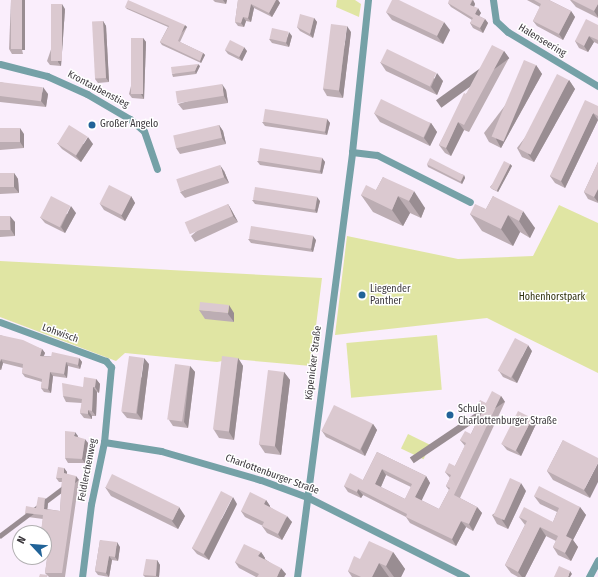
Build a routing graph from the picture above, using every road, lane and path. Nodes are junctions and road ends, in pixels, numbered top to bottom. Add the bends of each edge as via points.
1 (368, 0) edge
2 (493, 0) edge
3 (0, 64) edge
4 (598, 86) edge
5 (352, 152) junction
6 (157, 169) dead end
7 (470, 202) dead end
8 (0, 322) edge
9 (111, 367) joint
10 (104, 442) junction
11 (307, 497) junction
12 (598, 560) edge
13 (82, 577) edge
14 (297, 577) edge
15 (466, 577) edge
16 (590, 577) edge

1 - 5 street, Köpenicker Straße
2 - 4 street, Halenseering via 496,21 508,32
3 - 6 street, Krontaubenstieg via 47,76 87,94 130,119 144,131
5 - 7 street via 377,155
5 - 11 street, Köpenicker Straße
8 - 9 street, Lohwisch via 106,361
9 - 10 street, Feldlerchenweg
10 - 11 street, Charlottenburger Straße via 161,451 227,468
10 - 13 street, Feldlerchenweg via 91,504
11 - 14 street, Köpenicker Straße
11 - 15 street, Charlottenburger Straße
12 - 16 street

